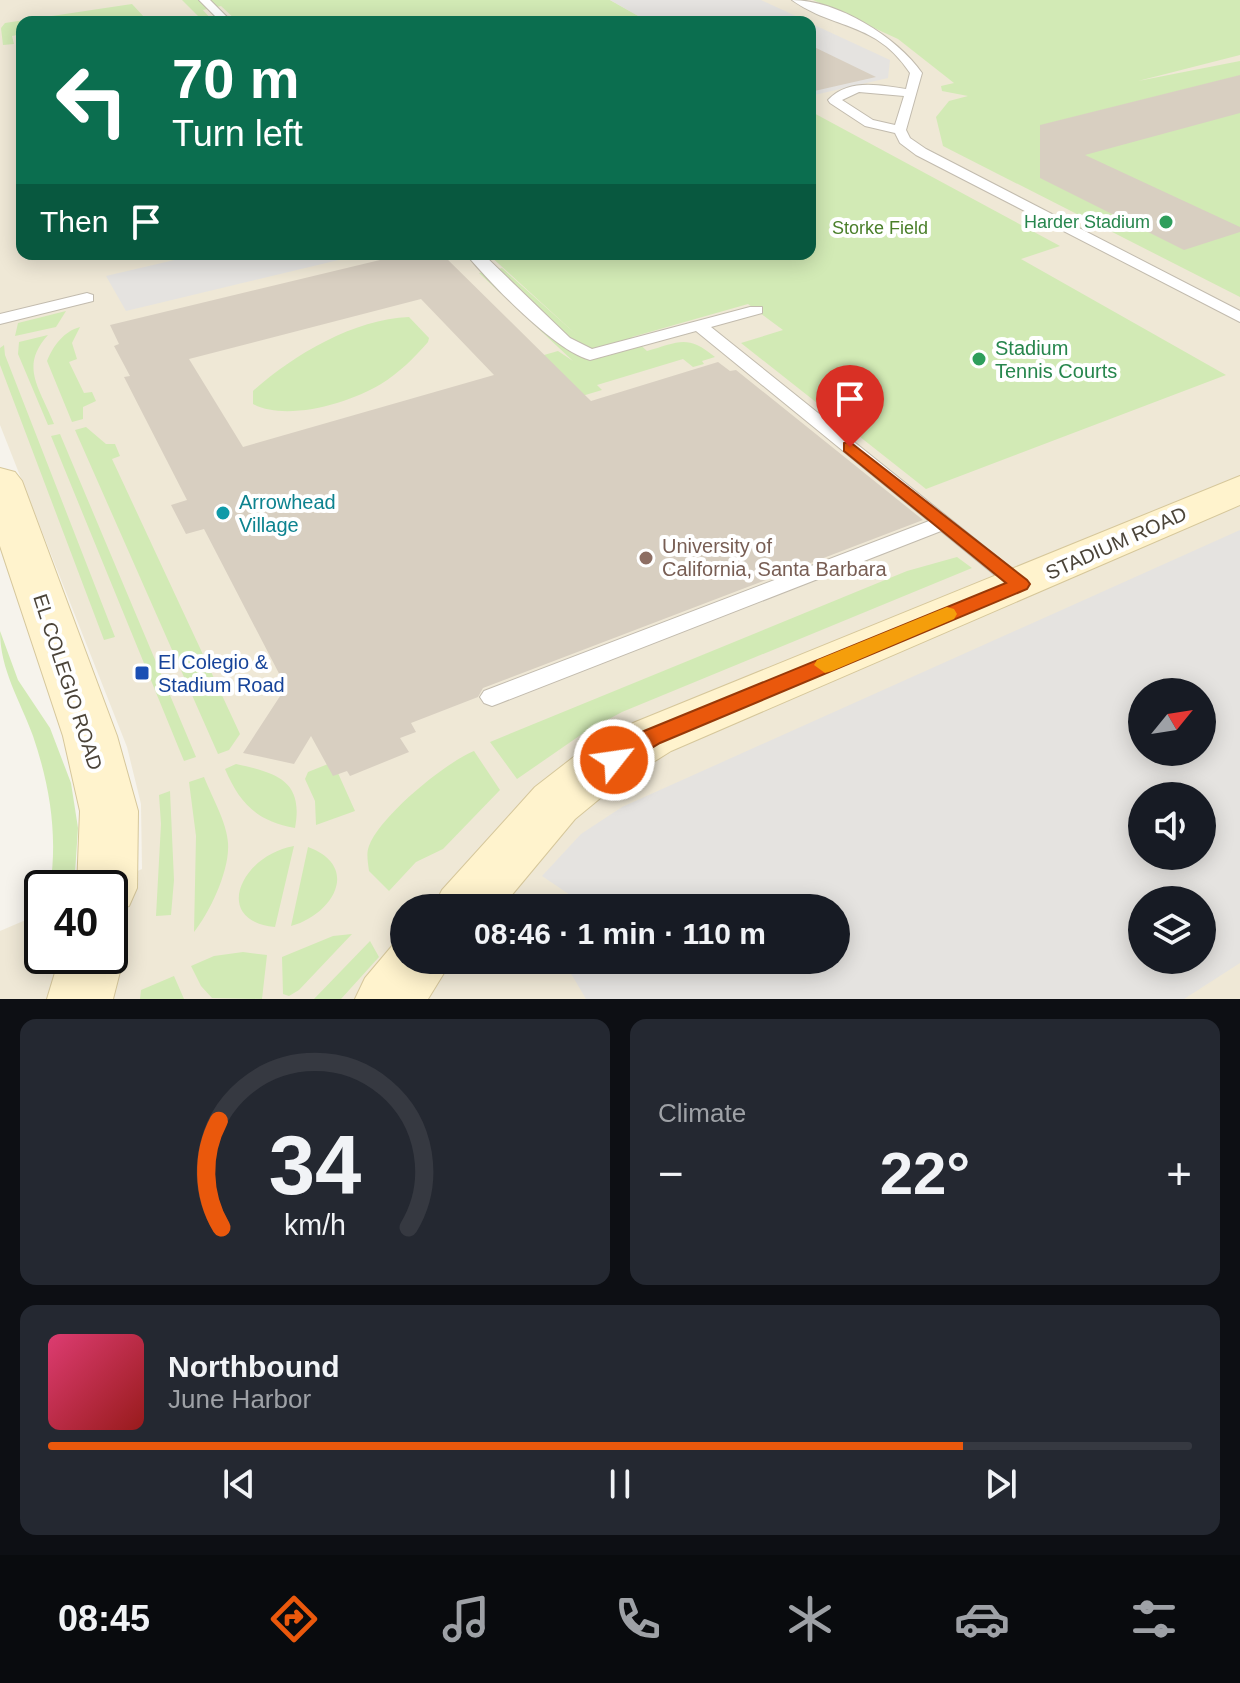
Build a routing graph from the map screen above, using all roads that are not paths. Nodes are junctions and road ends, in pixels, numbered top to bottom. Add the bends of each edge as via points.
1 (204, 0) edge
2 (797, 0) edge
3 (221, 16) edge
4 (910, 93) junction
5 (900, 130) junction
6 (480, 260) edge
7 (87, 298) dead end
8 (756, 310) dead end
9 (1240, 317) edge
10 (0, 319) edge
11 (699, 326) junction
12 (0, 481) edge
13 (1240, 489) edge
14 (944, 523) junction
15 (1020, 584) junction
16 (492, 697) dead end
17 (107, 870) edge
18 (476, 894) edge
19 (87, 974) edge
20 (409, 974) edge
21 (80, 999) edge
22 (388, 999) edge

1 - 3 lane
2 - 4 lane via 878,35 906,54 916,73
4 - 5 lane
4 - 5 lane via 861,89 834,100 869,123
5 - 9 lane via 921,152
6 - 11 lane via 577,351 590,355
7 - 10 lane
8 - 11 lane
11 - 14 lane
12 - 17 street, EL COLEGIO ROAD via 90,736 109,811
13 - 15 street, STADIUM ROAD
14 - 15 lane
14 - 16 lane
15 - 18 street, STADIUM ROAD via 652,737 555,803
19 - 21 street
20 - 22 street

